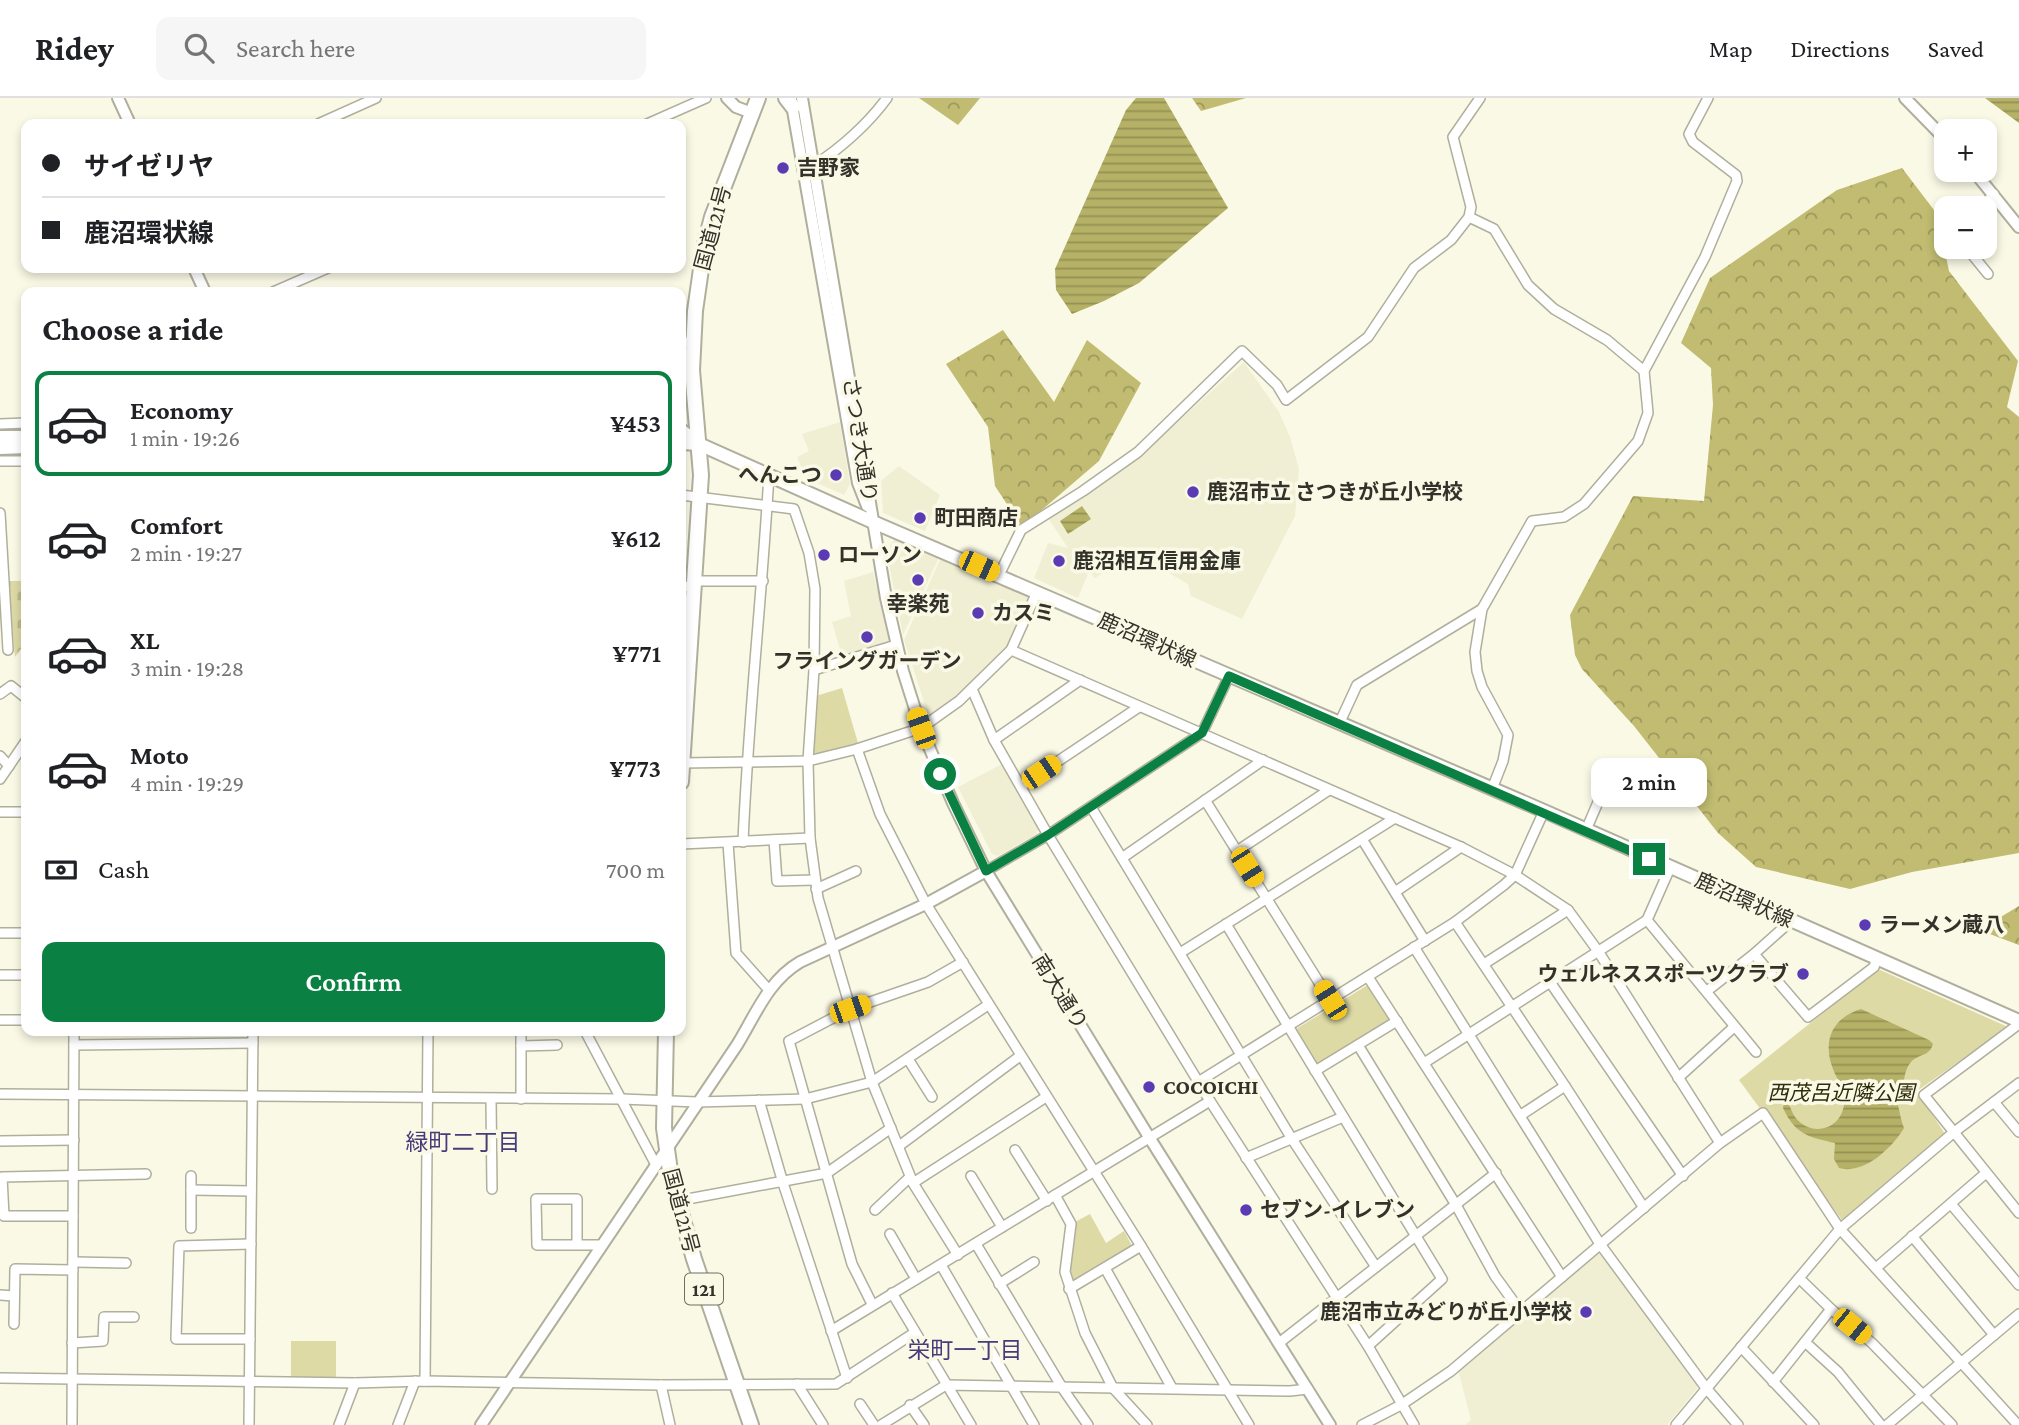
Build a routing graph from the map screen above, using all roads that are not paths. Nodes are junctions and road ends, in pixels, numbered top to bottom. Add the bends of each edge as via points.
1 (118, 98) edge
2 (376, 98) edge
3 (706, 98) edge
4 (727, 98) edge
5 (887, 98) edge
6 (1480, 98) edge
7 (1905, 98) edge
8 (1705, 99) edge
9 (793, 100) edge
10 (757, 103) edge
11 (128, 119) edge
12 (329, 119) edge
13 (658, 119) edge
14 (1934, 128) edge
15 (813, 166) junction
16 (1984, 182) edge
17 (1994, 194) joint
18 (1469, 217) junction
19 (2019, 227) edge
20 (1976, 259) edge
21 (317, 273) edge
22 (1988, 274) dead end
23 (285, 287) edge
24 (686, 342) edge
25 (1644, 371) junction
26 (0, 424) edge
27 (21, 424) edge
28 (686, 434) edge
29 (0, 437) edge
30 (21, 437) edge
31 (686, 443) edge
32 (699, 444) junction
33 (21, 447) edge
34 (0, 448) edge
35 (0, 461) edge
36 (21, 461) edge
37 (769, 474) junction
38 (686, 496) edge
39 (700, 497) junction
40 (767, 507) junction
41 (0, 513) edge
42 (0, 519) edge
43 (873, 522) junction
44 (1, 558) edge
45 (999, 575) junction
46 (763, 581) junction
47 (690, 585) edge
48 (1037, 592) junction
49 (2, 594) edge
50 (1482, 609) junction
51 (896, 645) junction
52 (8, 650) dead end
53 (1011, 650) junction
54 (814, 670) junction
55 (686, 674) edge
56 (1229, 676) junction
57 (1080, 681) junction
58 (972, 689) junction
59 (0, 694) edge
60 (21, 694) edge
61 (1139, 706) junction
62 (1339, 724) junction
63 (921, 728) junction
64 (1202, 733) junction
65 (994, 740) junction
66 (21, 748) edge
67 (858, 749) junction
68 (0, 756) edge
69 (1263, 760) junction
70 (808, 761) junction
71 (746, 762) junction
72 (686, 763) edge
73 (9, 766) junction
74 (1611, 772) dead end
75 (0, 779) edge
76 (1021, 786) junction
77 (1492, 789) junction
78 (1329, 790) junction
79 (1205, 800) junction
80 (1091, 807) junction
81 (1544, 811) junction
82 (0, 812) edge
83 (21, 812) edge
84 (1395, 818) junction
85 (1586, 830) junction
86 (1048, 835) junction
87 (810, 838) junction
88 (1362, 839) junction
89 (774, 841) junction
90 (743, 842) junction
91 (728, 843) junction
92 (686, 844) edge
93 (1461, 848) junction
94 (1237, 851) junction
95 (1122, 858) junction
96 (1670, 868) junction
97 (856, 870) dead end
98 (986, 871) junction
99 (1514, 875) junction
100 (815, 885) junction
101 (1395, 892) junction
102 (1267, 899) junction
103 (926, 904) junction
104 (1569, 909) junction
105 (1647, 920) junction
106 (1791, 921) junction
107 (1455, 922) junction
108 (1226, 924) junction
109 (0, 933) edge
110 (21, 933) edge
111 (1425, 941) junction
112 (831, 947) junction
113 (1414, 947) junction
114 (1598, 951) junction
115 (1180, 953) junction
116 (1754, 954) junction
117 (1877, 958) junction
118 (963, 962) junction
119 (1484, 964) junction
120 (0, 975) edge
121 (21, 975) edge
122 (1368, 977) junction
123 (1550, 982) junction
124 (768, 989) junction
125 (1707, 991) junction
126 (1330, 1000) junction
127 (988, 1005) junction
128 (1512, 1006) junction
129 (850, 1009) junction
130 (0, 1020) edge
131 (21, 1020) edge
132 (1397, 1021) junction
133 (2019, 1023) edge
134 (1288, 1026) junction
135 (1734, 1027) junction
136 (1469, 1034) junction
137 (74, 1036) edge
138 (253, 1036) edge
139 (428, 1036) edge
140 (521, 1036) edge
141 (588, 1036) edge
142 (666, 1036) edge
143 (253, 1043) junction
144 (74, 1045) junction
145 (557, 1045) dead end
146 (1358, 1045) junction
147 (521, 1046) junction
148 (1756, 1052) dead end
149 (1241, 1055) junction
150 (1020, 1056) junction
151 (908, 1059) junction
152 (1424, 1063) junction
153 (1315, 1071) junction
154 (1678, 1078) junction
155 (872, 1082) junction
156 (1198, 1082) junction
157 (1565, 1086) junction
158 (2016, 1088) edge
159 (0, 1094) edge
160 (74, 1095) junction
161 (252, 1097) junction
162 (932, 1097) dead end
163 (1046, 1097) junction
164 (427, 1099) junction
165 (491, 1099) junction
166 (521, 1099) junction
167 (622, 1099) junction
168 (805, 1099) junction
169 (759, 1100) junction
170 (664, 1101) junction
171 (1210, 1101) junction
172 (697, 1102) junction
173 (1994, 1102) junction
174 (1521, 1115) junction
175 (1343, 1117) junction
176 (891, 1128) junction
177 (2019, 1132) edge
178 (1953, 1133) junction
179 (1149, 1137) junction
180 (1292, 1139) junction
181 (74, 1140) junction
182 (0, 1141) edge
183 (1720, 1143) junction
184 (899, 1146) junction
185 (1015, 1150) dead end
186 (666, 1151) junction
187 (1246, 1158) junction
188 (656, 1165) junction
189 (1093, 1172) junction
190 (827, 1173) junction
191 (1496, 1173) junction
192 (1986, 1173) junction
193 (146, 1174) dead end
194 (73, 1175) junction
195 (191, 1176) dead end
196 (971, 1176) dead end
197 (1683, 1176) junction
198 (911, 1180) junction
199 (783, 1183) junction
200 (492, 1189) dead end
201 (191, 1190) junction
202 (251, 1191) junction
203 (1051, 1198) junction
204 (677, 1201) junction
205 (1951, 1204) junction
206 (1455, 1205) junction
207 (1644, 1208) junction
208 (875, 1210) dead end
209 (2019, 1213) edge
210 (73, 1216) junction
211 (1002, 1227) junction
212 (191, 1228) dead end
213 (1840, 1229) junction
214 (890, 1234) dead end
215 (1416, 1236) junction
216 (1912, 1236) junction
217 (251, 1244) junction
218 (577, 1244) junction
219 (976, 1244) junction
220 (1600, 1244) junction
221 (601, 1245) junction
222 (1141, 1246) junction
223 (958, 1255) junction
224 (1034, 1262) dead end
225 (126, 1263) dead end
226 (941, 1265) junction
227 (73, 1266) junction
228 (1376, 1267) junction
229 (1105, 1268) junction
230 (1875, 1268) junction
231 (1562, 1277) junction
232 (1799, 1278) junction
233 (916, 1279) junction
234 (999, 1284) junction
235 (2019, 1285) edge
236 (1069, 1289) junction
237 (892, 1293) junction
238 (0, 1295) edge
239 (14, 1296) junction
240 (1337, 1297) junction
241 (872, 1304) junction
242 (1831, 1309) junction
243 (1521, 1312) junction
244 (2019, 1314) edge
245 (134, 1317) dead end
246 (14, 1324) dead end
247 (831, 1331) junction
248 (914, 1333) junction
249 (1994, 1335) junction
250 (250, 1339) junction
251 (1805, 1342) junction
252 (72, 1343) junction
253 (1279, 1343) junction
254 (1368, 1346) junction
255 (1741, 1347) junction
256 (1959, 1362) junction
257 (0, 1378) edge
258 (847, 1378) junction
259 (72, 1380) junction
260 (250, 1381) junction
261 (420, 1381) junction
262 (508, 1382) junction
263 (1773, 1382) junction
264 (355, 1383) junction
265 (736, 1384) junction
266 (797, 1384) junction
267 (661, 1385) junction
268 (946, 1385) junction
269 (1013, 1388) junction
270 (1063, 1388) junction
271 (1114, 1388) junction
272 (1172, 1388) junction
273 (1706, 1388) junction
274 (1228, 1389) junction
275 (1308, 1389) junction
276 (1924, 1394) junction
277 (860, 1404) dead end
278 (910, 1405) junction
279 (1401, 1405) junction
280 (72, 1425) edge
281 (249, 1425) edge
282 (339, 1425) edge
283 (398, 1425) edge
284 (481, 1425) edge
285 (670, 1425) edge
286 (751, 1425) edge
287 (823, 1425) edge
288 (874, 1425) edge
289 (881, 1425) edge
290 (924, 1425) edge
291 (971, 1425) edge
292 (1034, 1425) edge
293 (1088, 1425) edge
294 (1147, 1425) edge
295 (1249, 1425) edge
296 (1330, 1425) edge
297 (1362, 1425) edge
298 (1414, 1425) edge
299 (1676, 1425) edge
300 (1738, 1425) edge
301 (1814, 1425) edge
302 (1881, 1425) edge
303 (1887, 1425) edge
304 (1952, 1425) edge
305 (2018, 1425) edge

1 - 11 street
2 - 12 street
3 - 13 street
4 - 10 street via 736,107
5 - 15 street via 871,118
6 - 18 street via 1453,136 1471,207
7 - 14 street
8 - 25 street via 1689,134 1737,180 1705,257
9 - 15 street, さつき大通り
9 - 43 street, さつき大通り via 858,484
10 - 24 highway, 国道121号 via 712,217
15 - 43 street, さつき大通り
16 - 17 street
17 - 19 street
18 - 25 street via 1493,229 1528,285 1554,309 1607,340
18 - 45 street via 1451,240 1414,268 1368,337 1336,363 1286,400 1242,351 1138,452 1021,530
20 - 22 street
21 - 23 street
24 - 32 highway, 国道121号
25 - 50 street via 1648,414 1638,441 1584,504 1564,517 1532,520
26 - 27 street
28 - 32 main road, 鹿沼環状線
29 - 30 main road
31 - 32 main road, 鹿沼環状線
32 - 37 main road, 鹿沼環状線
32 - 39 highway, 国道121号
33 - 34 main road
35 - 36 street
37 - 40 street
37 - 43 main road, 鹿沼環状線
38 - 39 street
39 - 40 street
39 - 47 highway, 国道121号
40 - 46 street
40 - 54 street via 794,509 809,553 815,589
41 - 42 street
42 - 44 street
43 - 45 main road, 鹿沼環状線
43 - 51 street, 南大通り
44 - 49 street
45 - 48 main road, 鹿沼環状線
46 - 47 street
46 - 71 street
47 - 55 highway, 国道121号
48 - 53 street
48 - 56 main road, 鹿沼環状線
49 - 52 street
50 - 62 street via 1357,685
50 - 77 street via 1475,652 1477,671 1508,735
51 - 54 street
51 - 63 street, 南大通り
53 - 57 street
53 - 58 street
54 - 70 street
56 - 62 main road, 鹿沼環状線
56 - 64 street
57 - 61 street
57 - 65 street
58 - 63 street
58 - 65 street
59 - 60 street via 11,685
61 - 64 street
61 - 76 street
62 - 77 main road, 鹿沼環状線
63 - 67 street
63 - 98 street, 南大通り
64 - 69 street
64 - 80 street
65 - 76 street
66 - 73 street
67 - 70 street
67 - 103 street via 880,814
68 - 73 street
69 - 78 street
69 - 79 street
70 - 71 street
70 - 87 street
71 - 72 street
71 - 90 street
73 - 75 street
74 - 85 street
76 - 86 street
77 - 81 main road, 鹿沼環状線
78 - 84 street
78 - 94 street
79 - 94 street
79 - 95 street
80 - 86 street
80 - 95 street
81 - 85 main road, 鹿沼環状線
81 - 99 street
82 - 83 street
84 - 88 street
84 - 93 street
85 - 96 main road, 鹿沼環状線
86 - 98 street
86 - 156 street
87 - 89 street
87 - 100 street
88 - 101 street
88 - 102 street
89 - 90 street
89 - 100 street via 776,881
90 - 91 street
91 - 92 street
91 - 124 street via 736,953
93 - 99 street
93 - 101 street
94 - 102 street
95 - 115 street
96 - 105 street
96 - 106 main road, 鹿沼環状線
97 - 100 street
98 - 103 street
98 - 179 street, 南大通り
99 - 104 street
99 - 107 street
100 - 112 street
101 - 111 street
102 - 108 street
102 - 126 street
103 - 112 street
103 - 118 street
104 - 114 street
104 - 119 street
105 - 114 street
105 - 125 street
106 - 116 street
106 - 117 main road, 鹿沼環状線
107 - 111 street
107 - 119 street
108 - 115 street
108 - 134 street
109 - 110 street
111 - 113 street
112 - 124 street via 792,967
112 - 129 street
113 - 122 street
113 - 136 street
114 - 123 street
114 - 154 street
115 - 149 street
116 - 117 street via 1808,1017 1874,967
116 - 125 street
117 - 133 main road, 鹿沼環状線
118 - 127 street
118 - 129 street via 928,982
119 - 128 street
120 - 121 street
122 - 126 street
122 - 132 street
123 - 128 street
123 - 197 street
124 - 172 street via 737,1045
125 - 135 street
126 - 134 street
127 - 150 street
127 - 151 street
128 - 136 street
128 - 157 street
129 - 155 street
129 - 168 street via 789,1041
130 - 131 street
132 - 146 street
132 - 152 street
133 - 178 street via 1924,1095
134 - 149 street
134 - 153 street
135 - 148 street
135 - 154 street
136 - 152 street
136 - 174 street
137 - 144 street
138 - 143 street
139 - 164 street
140 - 147 street
141 - 167 street
142 - 170 highway, 国道121号 / 121
143 - 144 street
143 - 161 street
144 - 160 street
145 - 147 street
146 - 153 street
146 - 206 street
147 - 166 street
149 - 156 street
149 - 180 street
150 - 163 street
150 - 184 street
151 - 155 street
151 - 162 street
152 - 191 street
153 - 175 street
154 - 183 street
155 - 168 street
155 - 176 street
156 - 171 street
157 - 174 street
157 - 207 street
158 - 173 street
159 - 160 street
160 - 161 street
160 - 181 street
161 - 164 street
161 - 202 street
163 - 189 street
163 - 198 street
164 - 165 street
164 - 261 street
165 - 166 street
165 - 200 street
166 - 167 street
167 - 170 street
167 - 188 street
168 - 169 street
168 - 190 street
169 - 172 street
169 - 199 street
170 - 172 street
170 - 186 highway, 国道121号 / 121
171 - 179 street
171 - 187 street
172 - 186 street
173 - 177 street
173 - 178 street
174 - 220 street
175 - 180 street
175 - 215 street
176 - 184 street
176 - 190 street
178 - 192 street
178 - 213 street
179 - 189 street
179 - 253 street, 南大通り
180 - 187 street
180 - 228 street
181 - 182 street
181 - 194 street
183 - 197 street
183 - 213 street via 1763,1113
184 - 198 street
185 - 203 street
186 - 188 street
186 - 204 highway, 国道121号 / 121
187 - 240 street
188 - 221 street
189 - 203 street
189 - 222 street
190 - 199 street
190 - 241 street via 852,1264
191 - 206 street
191 - 231 street
192 - 205 street
192 - 209 street
193 - 194 street
194 - 210 street
194 - 210 street via 2,1177 4,1216
195 - 201 street
196 - 211 street
197 - 207 street
198 - 208 street
198 - 223 street
199 - 204 street
199 - 247 street
201 - 202 street
201 - 212 street
202 - 217 street
203 - 211 street
203 - 236 street via 1071,1224 1065,1272
204 - 265 highway, 国道121号 / 121
205 - 216 street
205 - 235 street
206 - 215 street
206 - 243 street
207 - 220 street
210 - 227 street
211 - 219 street
213 - 230 street
213 - 232 street
214 - 233 street
215 - 228 street
215 - 254 street via 1442,1279
216 - 230 street
216 - 249 street
217 - 250 street
217 - 250 street via 179,1246 176,1339
218 - 218 street via 537,1245 536,1199 577,1199
218 - 221 street
219 - 223 street
219 - 234 street
220 - 231 street
220 - 273 street
221 - 262 street
222 - 229 street
222 - 274 street
223 - 226 street
224 - 234 street
225 - 227 street
226 - 233 street
226 - 269 street
227 - 239 street via 15,1269
227 - 252 street
228 - 240 street
229 - 236 street
229 - 272 street
230 - 256 street
231 - 243 street
232 - 242 street
232 - 255 street
233 - 237 street
234 - 270 street
236 - 271 street via 1085,1333
237 - 241 street
237 - 248 street
238 - 239 street
239 - 246 street
240 - 253 street
240 - 254 street
241 - 247 street
242 - 251 street
242 - 276 street
243 - 279 street via 1451,1371
244 - 249 street
245 - 252 street via 104,1317 103,1341
247 - 258 street
248 - 258 street
248 - 268 street
249 - 256 street
250 - 260 street
251 - 263 street
251 - 302 street
252 - 259 street
253 - 275 street, 南大通り
254 - 279 street
255 - 263 street
255 - 273 street
256 - 276 street
256 - 305 street
257 - 259 street
258 - 266 street via 835,1384
259 - 260 street
259 - 280 street
260 - 264 street
260 - 281 street
261 - 262 street
261 - 264 street
261 - 283 street
262 - 267 street
262 - 284 street
263 - 301 street
264 - 282 street
265 - 266 street
265 - 267 street
265 - 286 highway, 国道121号 / 121
266 - 287 street
267 - 285 street
268 - 269 street
268 - 278 street
268 - 291 street
269 - 270 street
269 - 292 street
270 - 271 street
270 - 293 street
271 - 272 street
271 - 294 street
272 - 274 street
273 - 299 street
273 - 300 street
274 - 275 street
274 - 295 street
275 - 296 street, 南大通り
276 - 303 street
276 - 304 street
277 - 288 street
278 - 289 street
278 - 290 street
279 - 297 street
279 - 298 street

